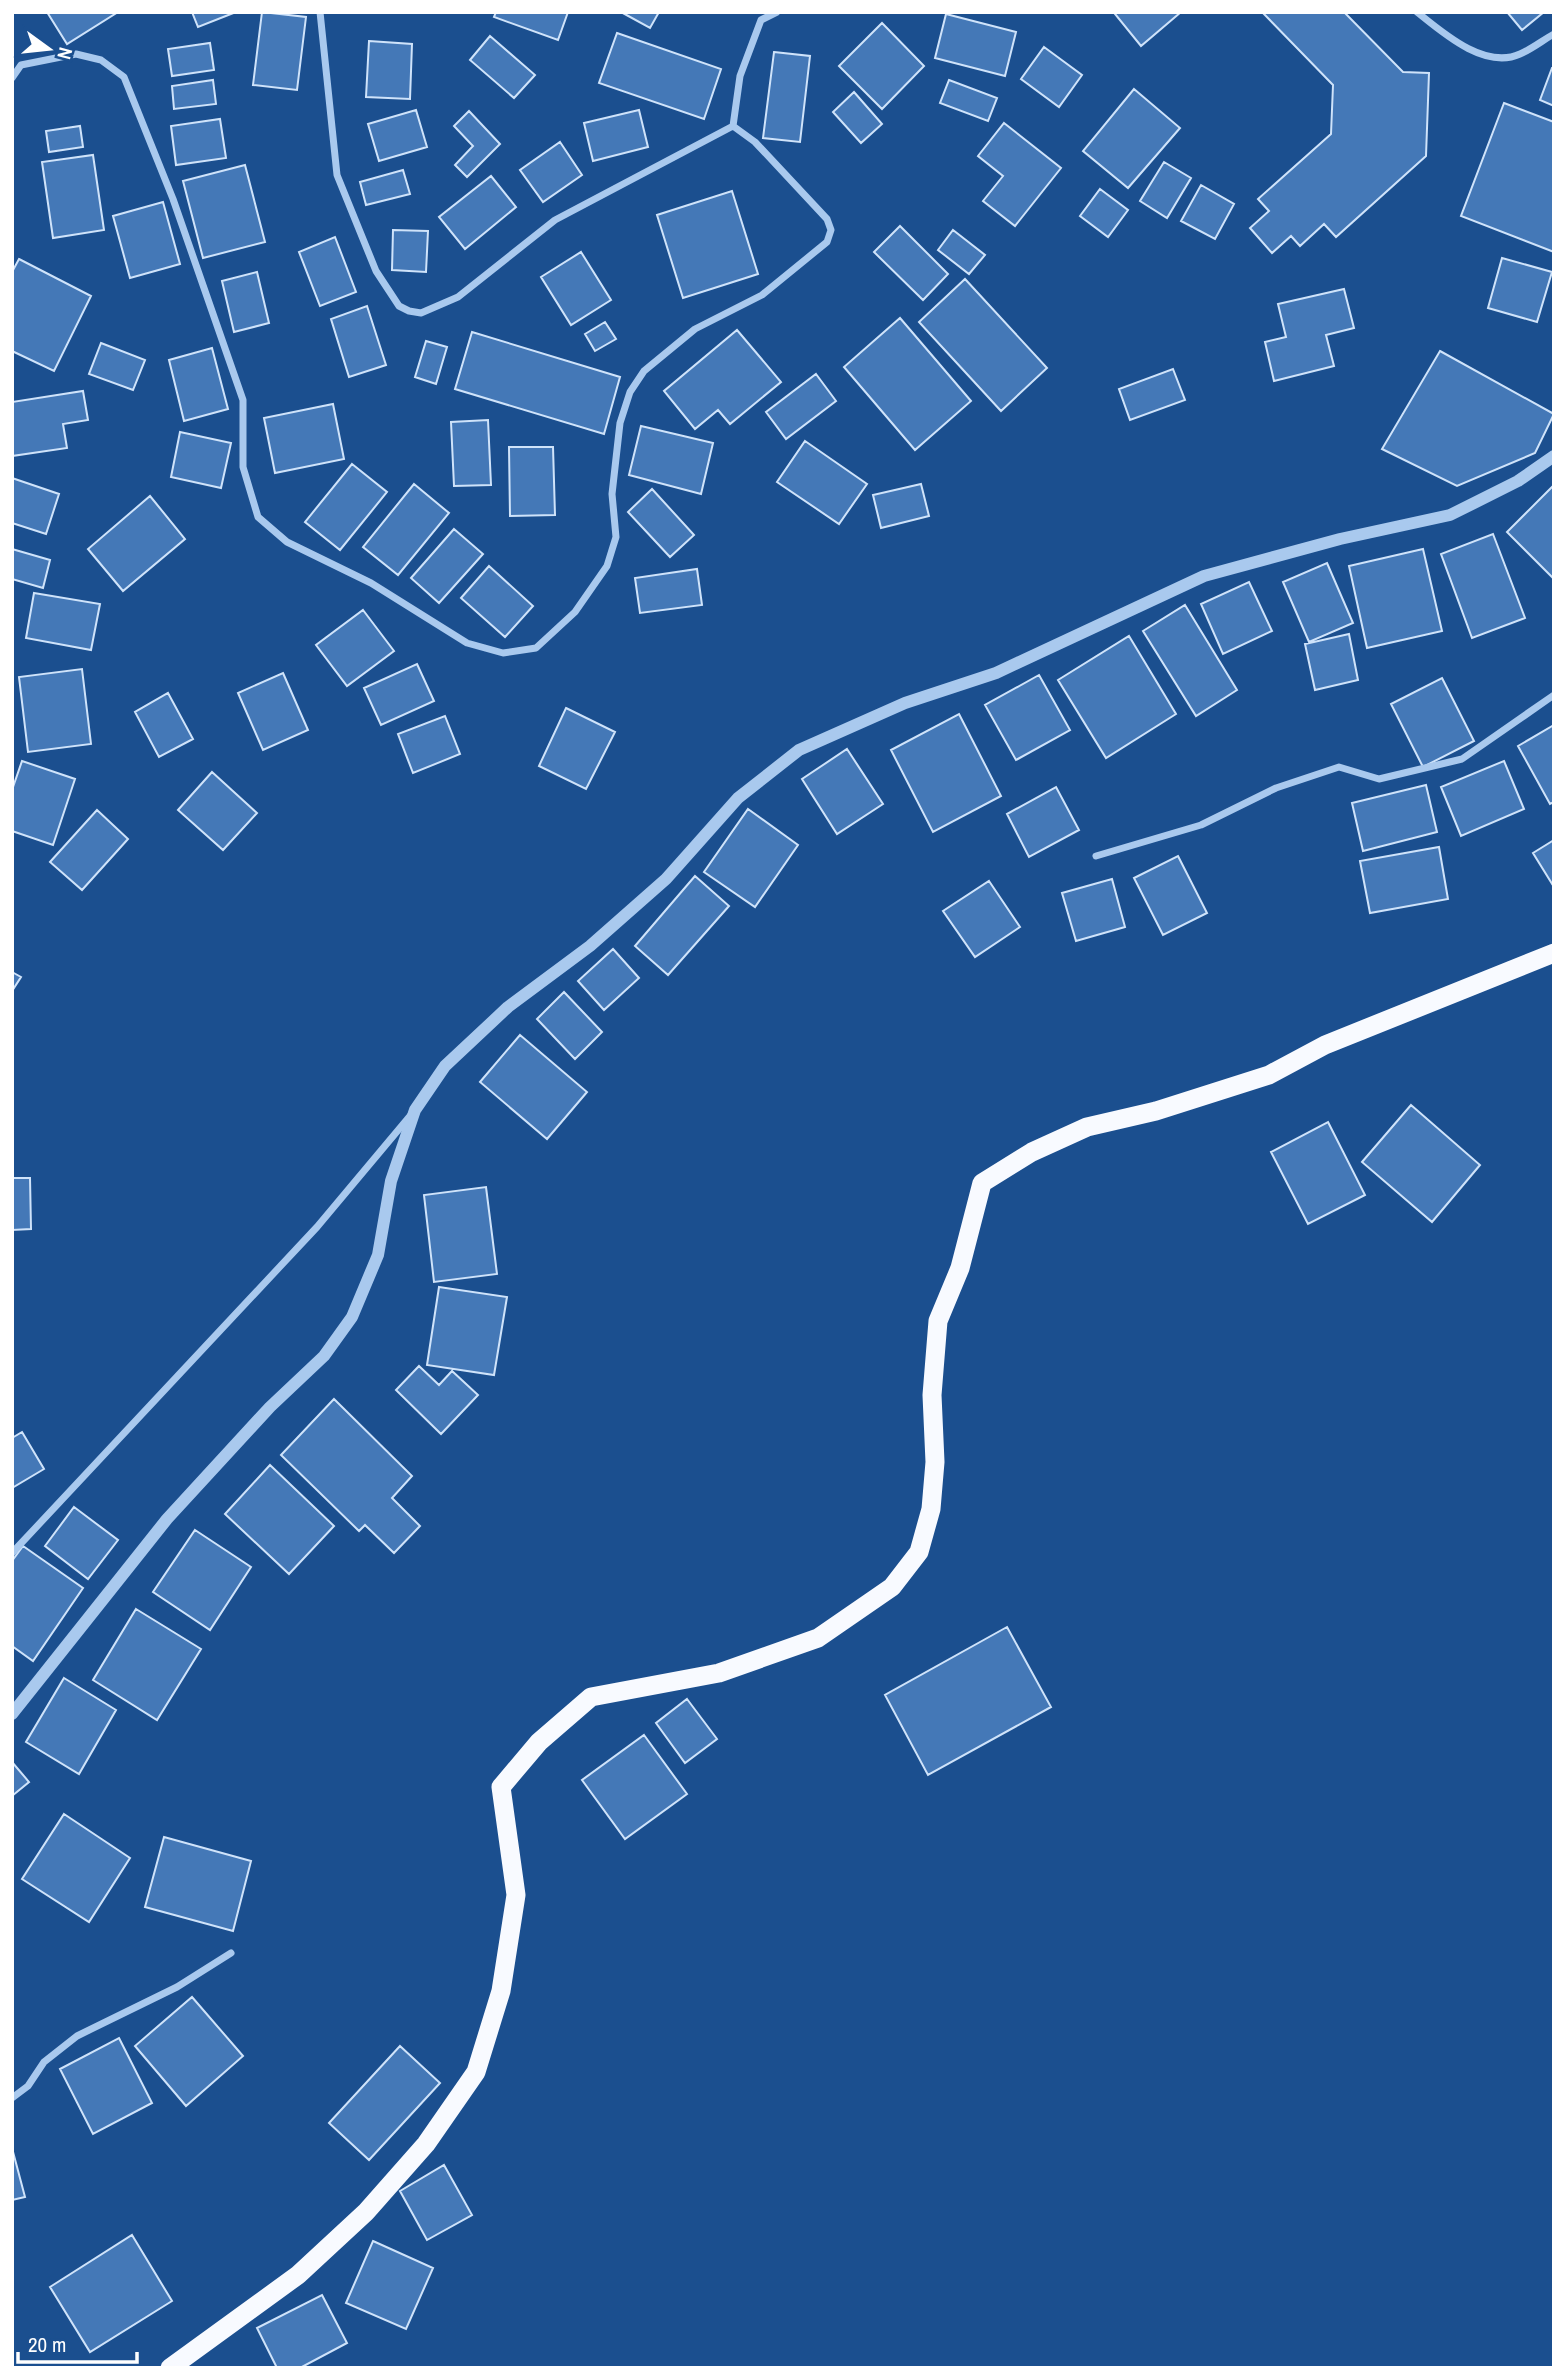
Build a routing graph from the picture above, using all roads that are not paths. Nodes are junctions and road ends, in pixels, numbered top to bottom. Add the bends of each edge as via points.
1 (320, 12) edge
2 (777, 12) edge
3 (1417, 12) edge
4 (1554, 34) edge
5 (12, 78) edge
6 (733, 126) junction
7 (1554, 456) edge
8 (1554, 695) edge
9 (1096, 856) dead end
10 (1554, 953) edge
11 (415, 1110) junction
12 (12, 1553) edge
13 (12, 1714) edge
14 (231, 1954) dead end
15 (12, 2098) edge
16 (170, 2368) edge

1 - 6 street via 337,175 376,271 399,306 409,312 421,313 458,297 555,220
2 - 6 street via 761,20 740,76
3 - 4 street via 1455,41 1492,56 1519,55
5 - 6 street via 21,65 76,54 101,60 124,77 173,199 243,400 243,467 258,517 287,542 371,583 467,643 503,653 536,648 575,612 607,566 616,537 612,494 621,422 630,392 644,371 695,329 762,295 827,242 831,230 827,219 755,142
7 - 11 street via 1518,481 1450,515 1204,576 996,673 905,703 799,750 738,798 666,879 590,946 508,1007 445,1066
8 - 9 street via 1462,760 1379,779 1339,766 1276,788 1201,825
10 - 16 highway via 1325,1045 1269,1075 1156,1111 1087,1127 1032,1152 982,1183 960,1268 938,1321 932,1395 935,1462 931,1509 919,1552 892,1587 818,1638 719,1673 591,1697 539,1742 501,1787 516,1895 501,1991 476,2072 426,2144 366,2212 298,2275
11 - 12 street via 317,1227
11 - 13 street via 391,1181 379,1255 352,1317 324,1356 270,1407 167,1519
14 - 15 street via 177,1987 68,2041

